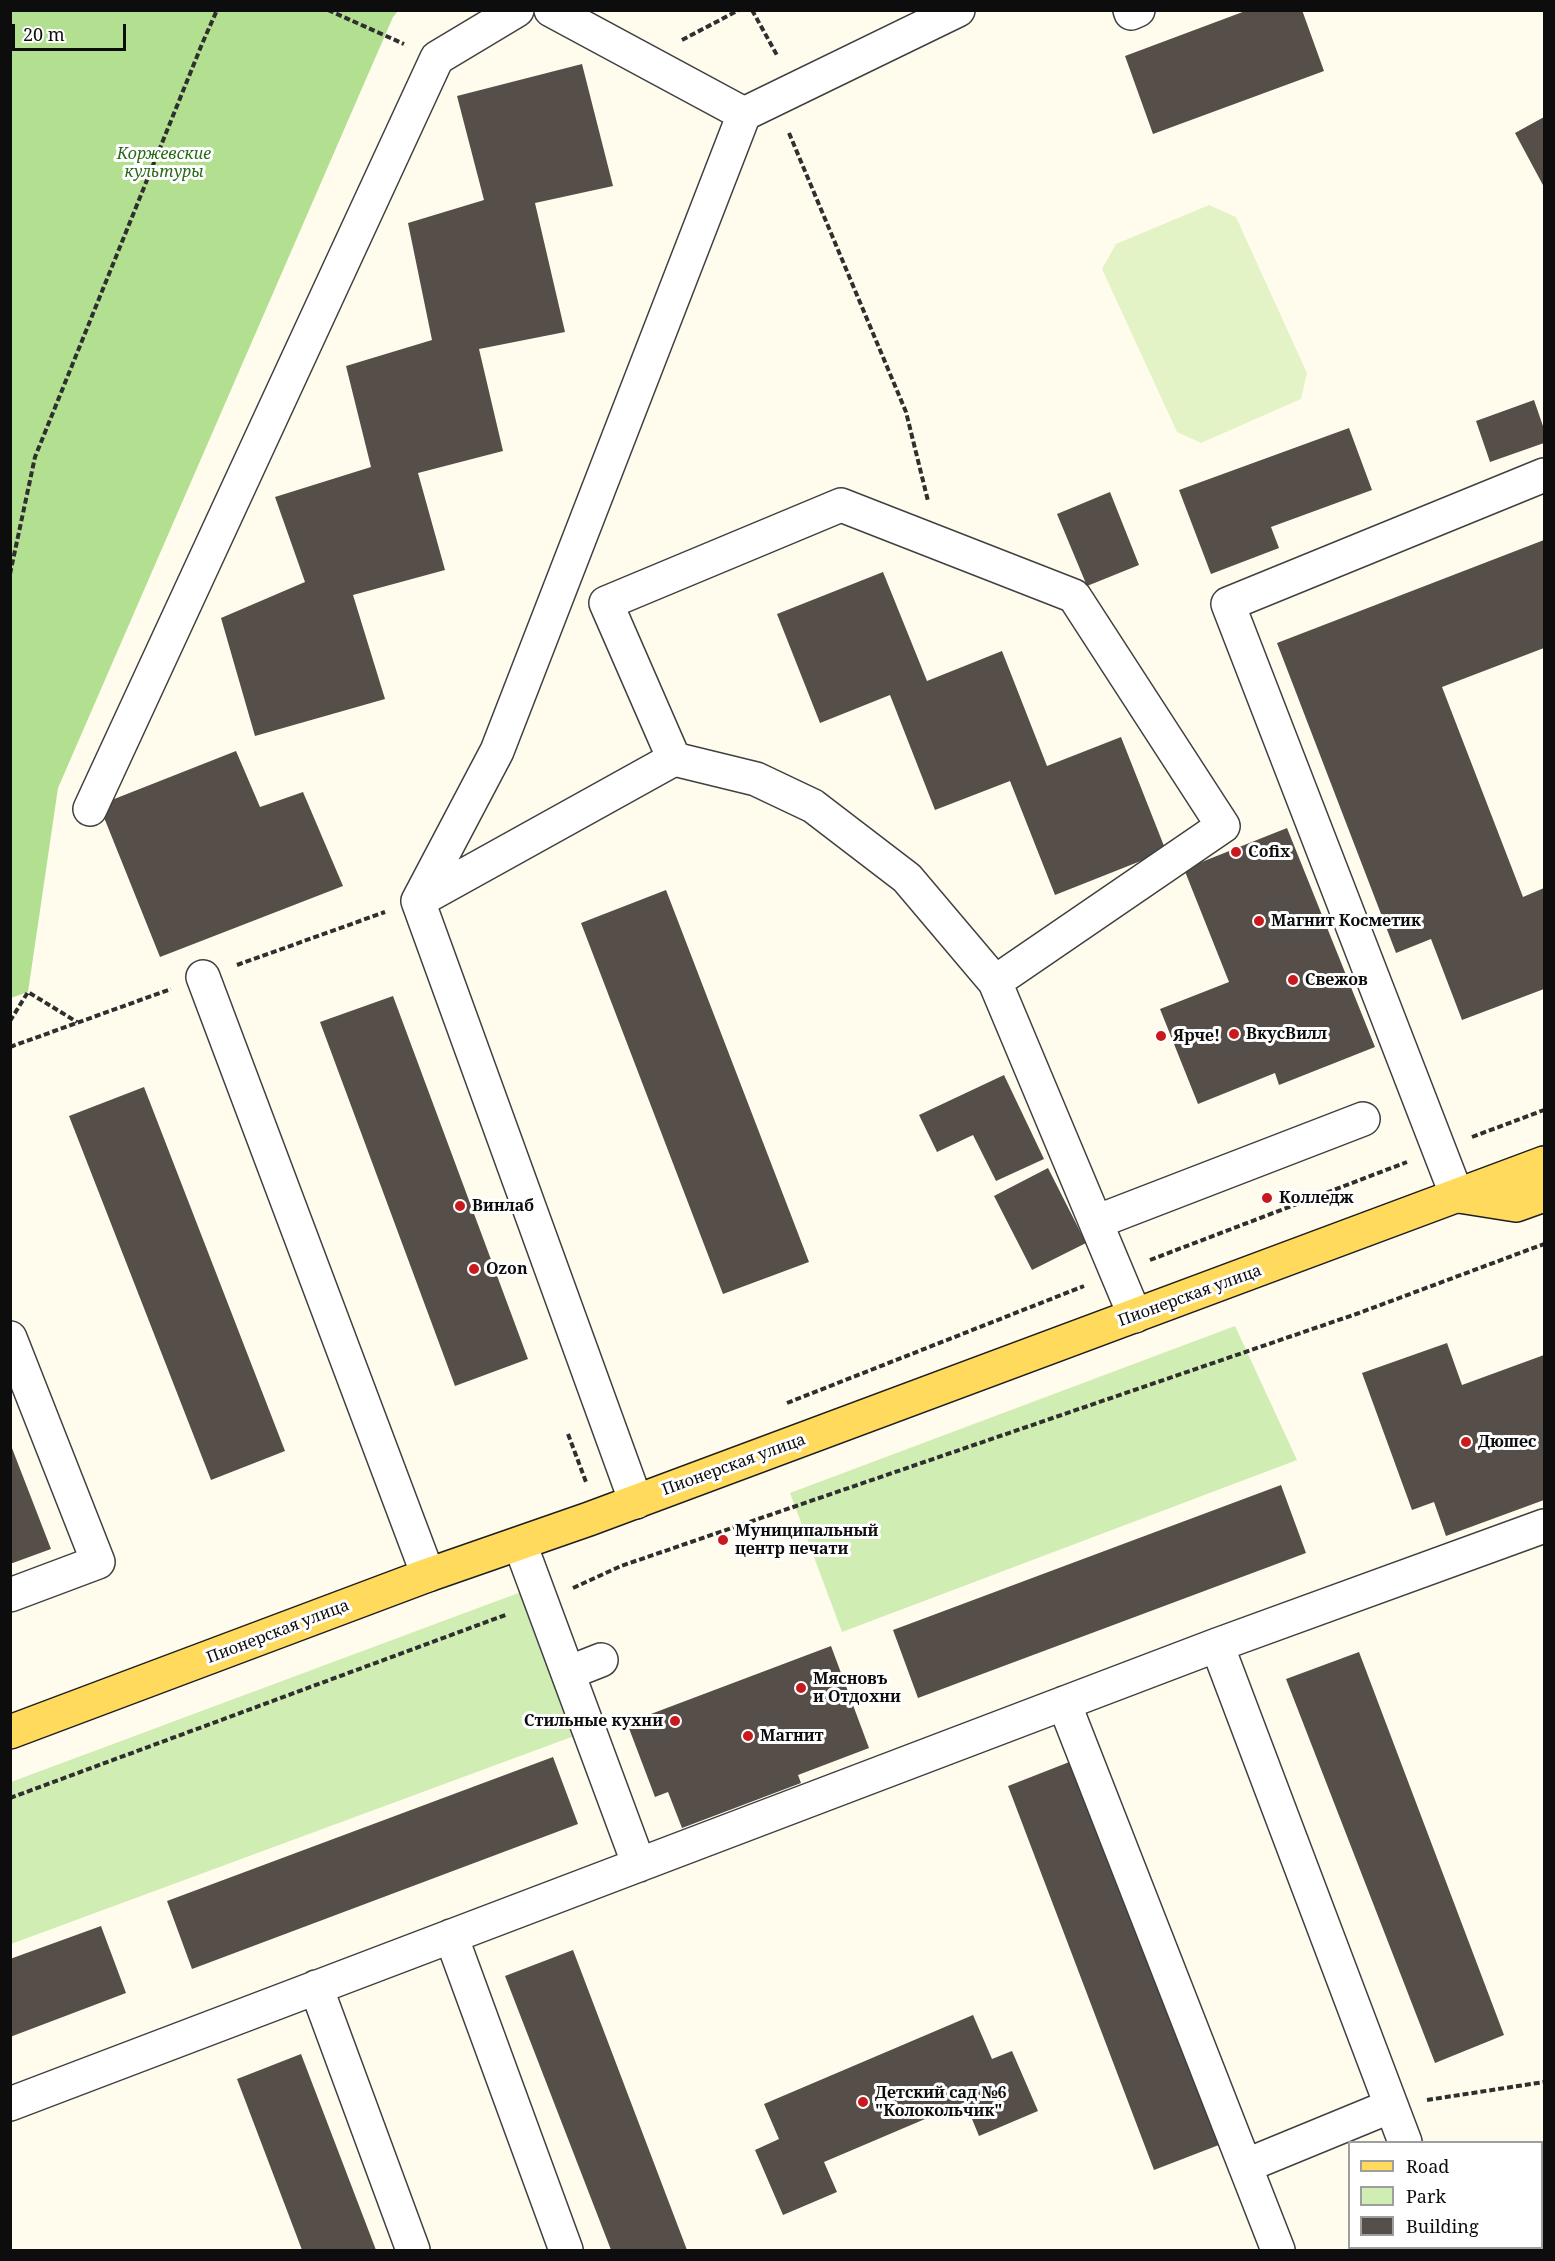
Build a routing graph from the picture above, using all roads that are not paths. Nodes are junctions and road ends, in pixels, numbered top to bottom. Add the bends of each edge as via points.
1 (517, 10) edge
2 (551, 10) edge
3 (958, 10) edge
4 (1130, 10) edge
5 (1138, 10) edge
6 (744, 114) junction
7 (1545, 476) edge
8 (674, 759) junction
9 (90, 809) dead end
10 (418, 901) junction
11 (203, 977) dead end
12 (995, 981) junction
13 (1363, 1119) dead end
14 (1545, 1163) edge
15 (1545, 1195) edge
16 (1457, 1196) junction
17 (1096, 1222) junction
18 (1136, 1316) junction
19 (10, 1338) edge
20 (636, 1502) junction
21 (1545, 1526) edge
22 (520, 1544) junction
23 (428, 1575) junction
24 (10, 1595) edge
25 (1216, 1645) junction
26 (601, 1659) dead end
27 (568, 1673) junction
28 (1064, 1703) junction
29 (10, 1732) edge
30 (639, 1865) junction
31 (451, 1936) junction
32 (316, 1987) junction
33 (10, 2104) edge
34 (1391, 2106) junction
35 (1405, 2141) edge
36 (1245, 2166) junction
37 (413, 2250) edge
38 (566, 2250) edge
39 (1278, 2250) edge

1 - 9 lane via 436,58
2 - 6 lane
3 - 6 lane
4 - 5 lane
6 - 10 lane via 497,751
7 - 16 lane via 1228,604
8 - 10 lane
8 - 12 lane via 756,779 813,806 907,878
8 - 12 lane via 606,603 841,505 1074,596 1223,826
10 - 20 lane
11 - 23 lane
12 - 17 lane
13 - 17 lane
14 - 16 main road, Пионерская улица
15 - 16 main road, Пионерская улица via 1516,1205
16 - 18 main road, Пионерская улица
17 - 18 lane
18 - 20 main road, Пионерская улица
19 - 24 lane via 98,1562
20 - 22 main road, Пионерская улица
21 - 25 lane via 1446,1573
22 - 23 main road, Пионерская улица
22 - 27 lane
23 - 29 main road, Пионерская улица
25 - 28 lane
25 - 34 lane
26 - 27 lane
27 - 30 lane
28 - 30 lane
28 - 36 lane
30 - 31 lane
31 - 32 lane
31 - 38 lane
32 - 33 lane
32 - 37 lane
34 - 35 lane
34 - 36 lane
36 - 39 lane

